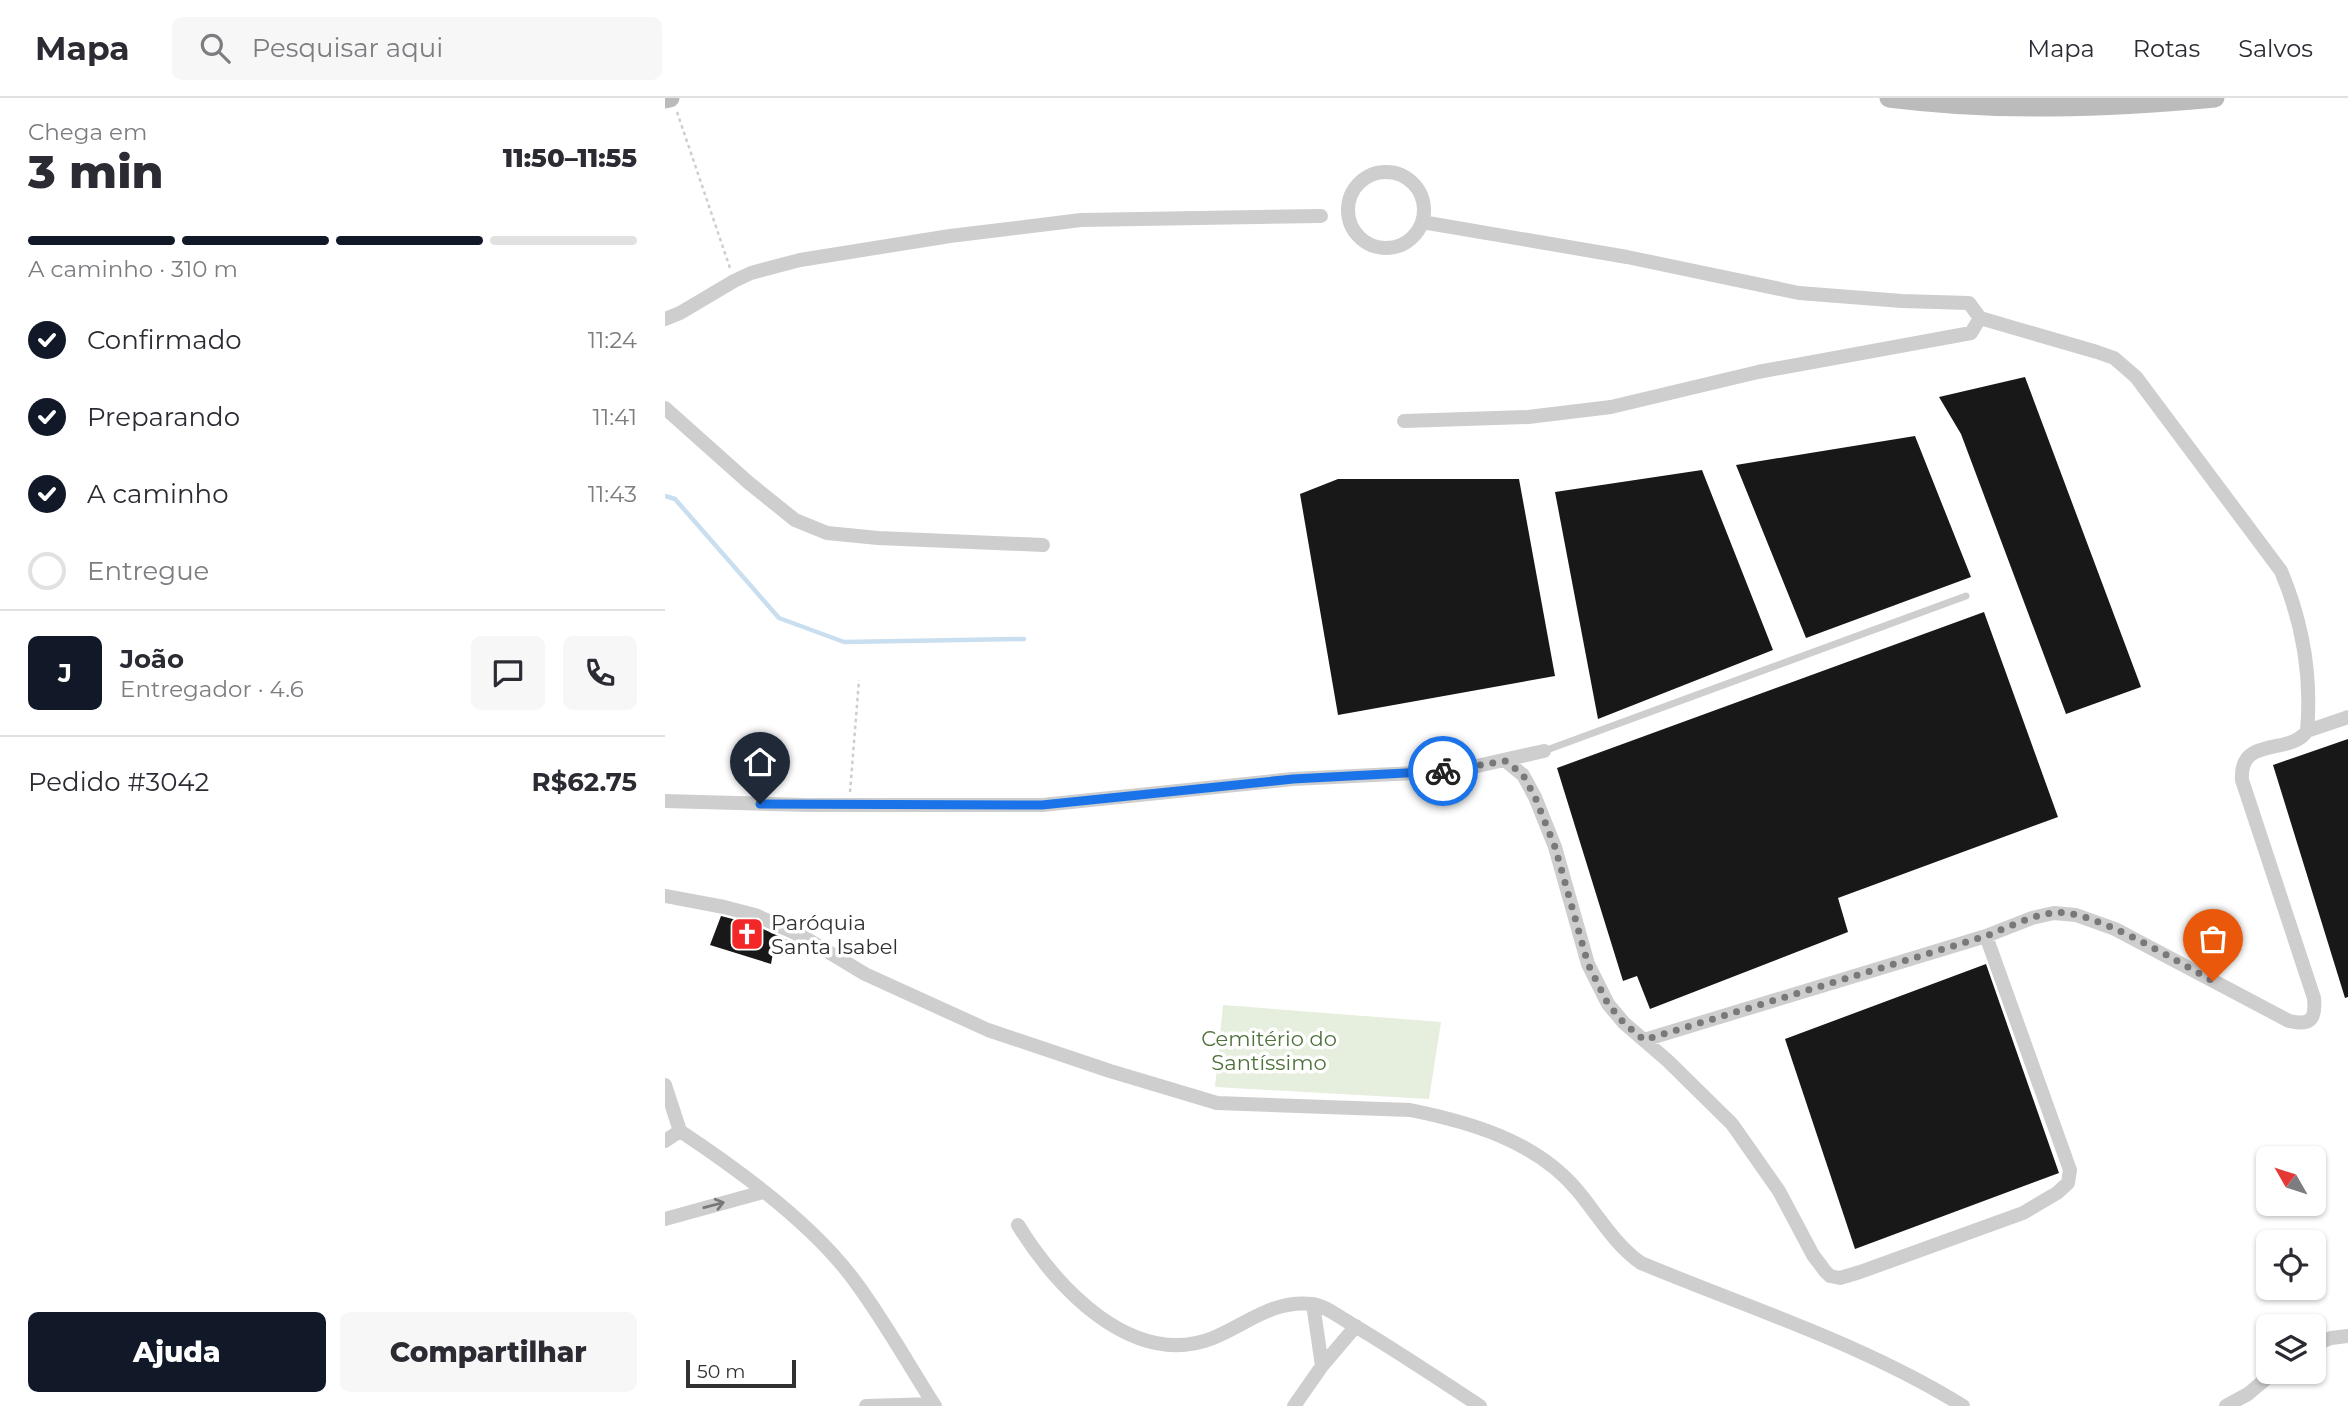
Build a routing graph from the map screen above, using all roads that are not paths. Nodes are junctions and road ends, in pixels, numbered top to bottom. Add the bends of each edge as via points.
1 (1889, 98) edge
2 (2214, 98) edge
3 (1321, 216) dead end
4 (1422, 222) junction
5 (1980, 318) junction
6 (665, 319) edge
7 (665, 408) edge
8 (1404, 421) dead end
9 (1043, 545) dead end
10 (1966, 596) dead end
11 (2348, 717) edge
12 (2307, 731) junction
13 (1544, 751) joint
14 (1506, 761) junction
15 (665, 801) edge
16 (665, 896) edge
17 (1986, 936) junction
18 (1644, 1040) junction
19 (665, 1085) edge
20 (680, 1131) junction
21 (665, 1141) edge
22 (763, 1192) junction
23 (665, 1219) edge
24 (1018, 1225) dead end
25 (1313, 1304) junction
26 (1356, 1326) junction
27 (2348, 1336) edge
28 (2326, 1340) edge
29 (1322, 1366) junction
30 (2260, 1384) edge
31 (934, 1405) edge
32 (866, 1406) edge
33 (1294, 1406) edge
34 (1480, 1406) edge
35 (1963, 1406) edge
36 (2226, 1406) edge

1 - 2 street via 2031,109
3 - 6 street via 1081,220 800,260 751,273
4 - 4 street via 1420,192 1402,176 1390,172 1366,177 1350,196 1347,208 1354,233 1375,247 1401,246 1412,239
4 - 5 street via 1627,257 1799,293 1969,303
5 - 8 street via 1971,333 1758,372 1611,407
5 - 12 street via 2114,358 2137,377 2281,571 2291,594 2307,665
7 - 9 street via 795,520 827,533
10 - 13 lane
11 - 12 street
12 - 17 street via 2293,741 2256,752 2244,762 2242,780 2314,998 2311,1020 2301,1024 2289,1021 2115,929 2076,915 2054,912
13 - 14 street
14 - 15 street via 1455,771 1293,779 1053,805
14 - 18 street via 1523,775 1535,797 1555,847 1588,964 1608,1004
16 - 35 street via 755,915 802,936 865,974 988,1030 1217,1102 1410,1110 1506,1138 1552,1165 1618,1243 1641,1263 1878,1360
17 - 18 street
17 - 18 street via 2070,1170 2068,1183 2023,1213 1860,1272 1840,1278 1825,1271 1779,1191 1732,1124
19 - 20 street
20 - 21 street
20 - 22 street
23 -> 22 street
22 - 31 street via 833,1254 853,1278
24 - 25 street via 1051,1272 1089,1308 1130,1335 1152,1342 1195,1343 1270,1310
25 - 26 street
25 - 29 street
26 - 29 street
26 - 34 street
27 - 28 street
29 - 33 street
30 - 36 street
31 - 32 street

